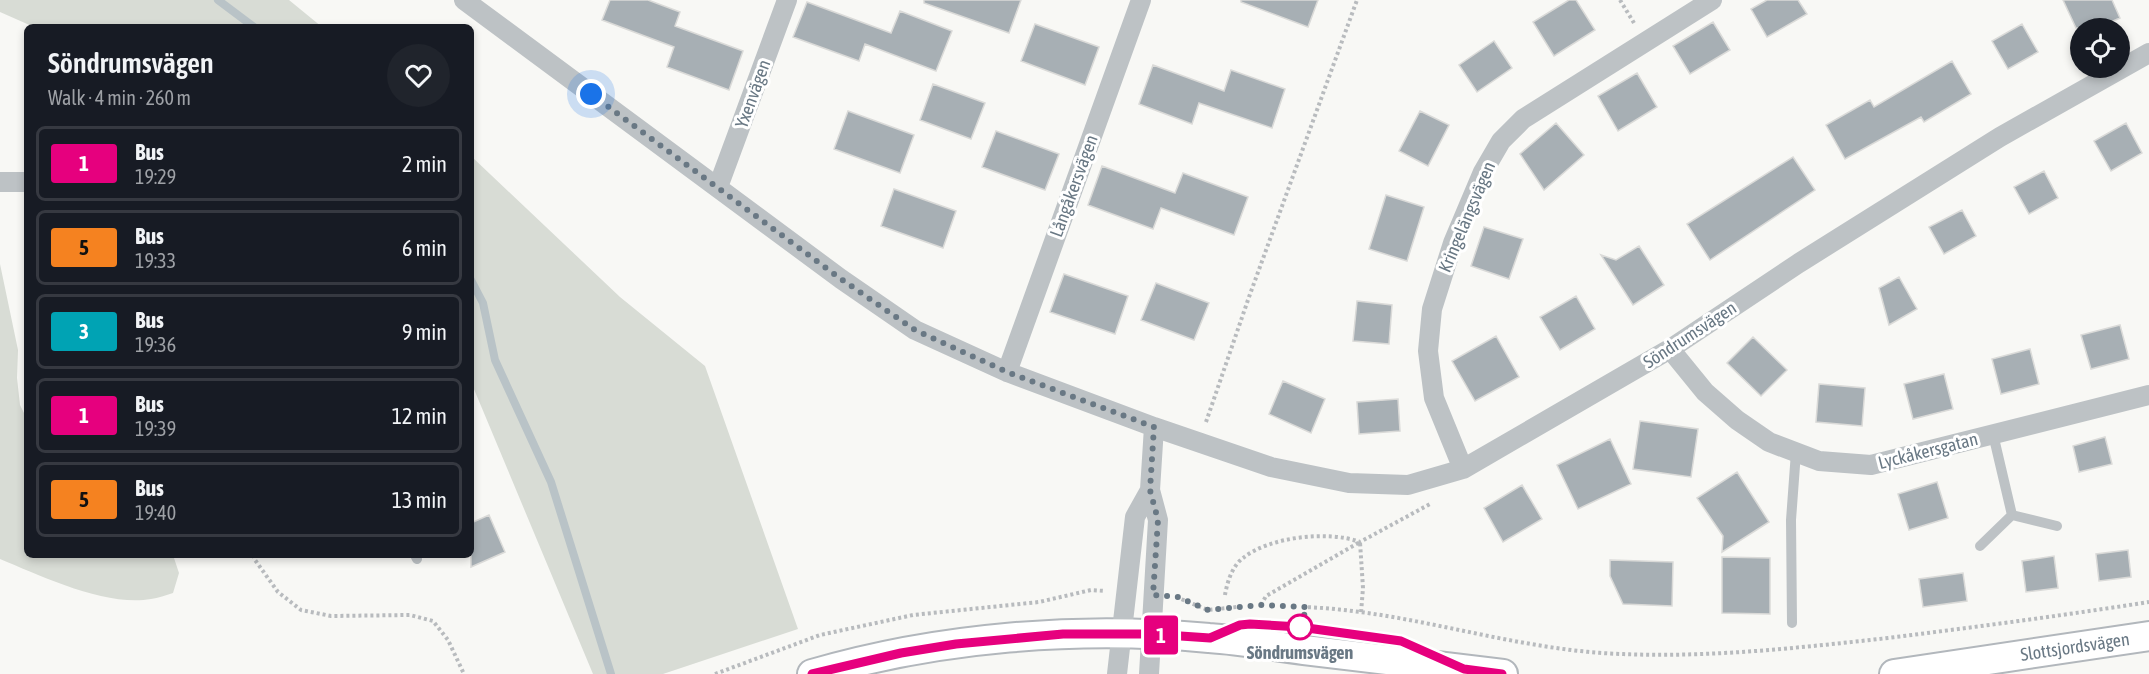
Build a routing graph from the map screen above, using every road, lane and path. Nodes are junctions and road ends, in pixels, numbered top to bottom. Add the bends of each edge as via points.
1 (464, 0) edge
2 (787, 0) edge
3 (1141, 0) edge
4 (1356, 0) edge
5 (1712, 0) edge
6 (2149, 53) edge
7 (0, 182) edge
8 (24, 182) edge
9 (718, 187) junction
10 (1670, 349) junction
11 (1007, 372) junction
12 (2149, 394) edge
13 (1154, 427) junction
14 (1993, 434) junction
15 (1199, 442) junction
16 (1796, 452) junction
17 (1463, 469) junction
18 (1150, 490) junction
19 (1433, 502) dead end
20 (2012, 515) junction
21 (2057, 525) dead end
22 (1360, 542) junction
23 (1980, 546) dead end
24 (254, 558) edge
25 (1127, 592) junction
26 (1153, 595) junction
27 (1225, 596) dead end
28 (2149, 602) edge
29 (1261, 605) junction
30 (1250, 606) dead end
31 (1272, 606) dead end
32 (1239, 607) dead end
33 (1296, 607) dead end
34 (1361, 613) junction
35 (1792, 623) dead end
36 (1121, 634) junction
37 (1151, 634) junction
38 (2149, 636) edge
39 (464, 674) edge
40 (715, 674) edge
41 (812, 674) edge
42 (1117, 674) edge
43 (1149, 674) edge
44 (1503, 674) edge
45 (1894, 674) edge

1 - 9 street, Söndrumsvägen
2 - 9 street, Yxenvägen
3 - 11 street, Långåkersvägen
4 - 15 path
5 - 17 street, Kringelängsvägen via 1522,119 1501,141 1483,171 1453,243 1432,309 1428,351 1434,398
6 - 10 street, Söndrumsvägen via 2000,137
7 - 8 street
9 - 11 street, Söndrumsvägen via 915,330
10 - 16 street, Lyckåkersgatan via 1705,392 1737,420 1769,442
10 - 17 street, Söndrumsvägen
11 - 13 street, Söndrumsvägen
12 - 14 street, Lyckåkersgatan
13 - 15 street, Söndrumsvägen
13 - 18 street
14 - 16 street, Lyckåkersgatan via 1870,465 1819,461
14 - 20 lane
15 - 17 street, Söndrumsvägen via 1270,467 1349,483 1408,485
16 - 35 lane via 1791,520
18 - 25 street via 1135,517
18 - 26 street via 1158,520
19 - 22 path
20 - 21 lane
20 - 23 lane
22 - 27 path via 1347,537 1303,537 1263,545 1240,559
22 - 29 path via 1266,596
22 - 34 path
24 - 39 path via 278,592 301,610 331,616 410,615 433,621 448,640
25 - 36 street
25 - 40 path via 1091,590 1039,602 913,615 820,635
26 - 32 path via 1178,597 1208,610
26 - 37 street
28 - 34 path via 1800,648 1697,654 1602,653
29 - 30 path
29 - 31 path
33 - 34 path
36 - 37 main road
36 - 41 main road via 1053,635 956,644
36 - 42 street
37 - 43 street
37 - 44 main road
38 - 45 main road, Slottsjordsvägen

